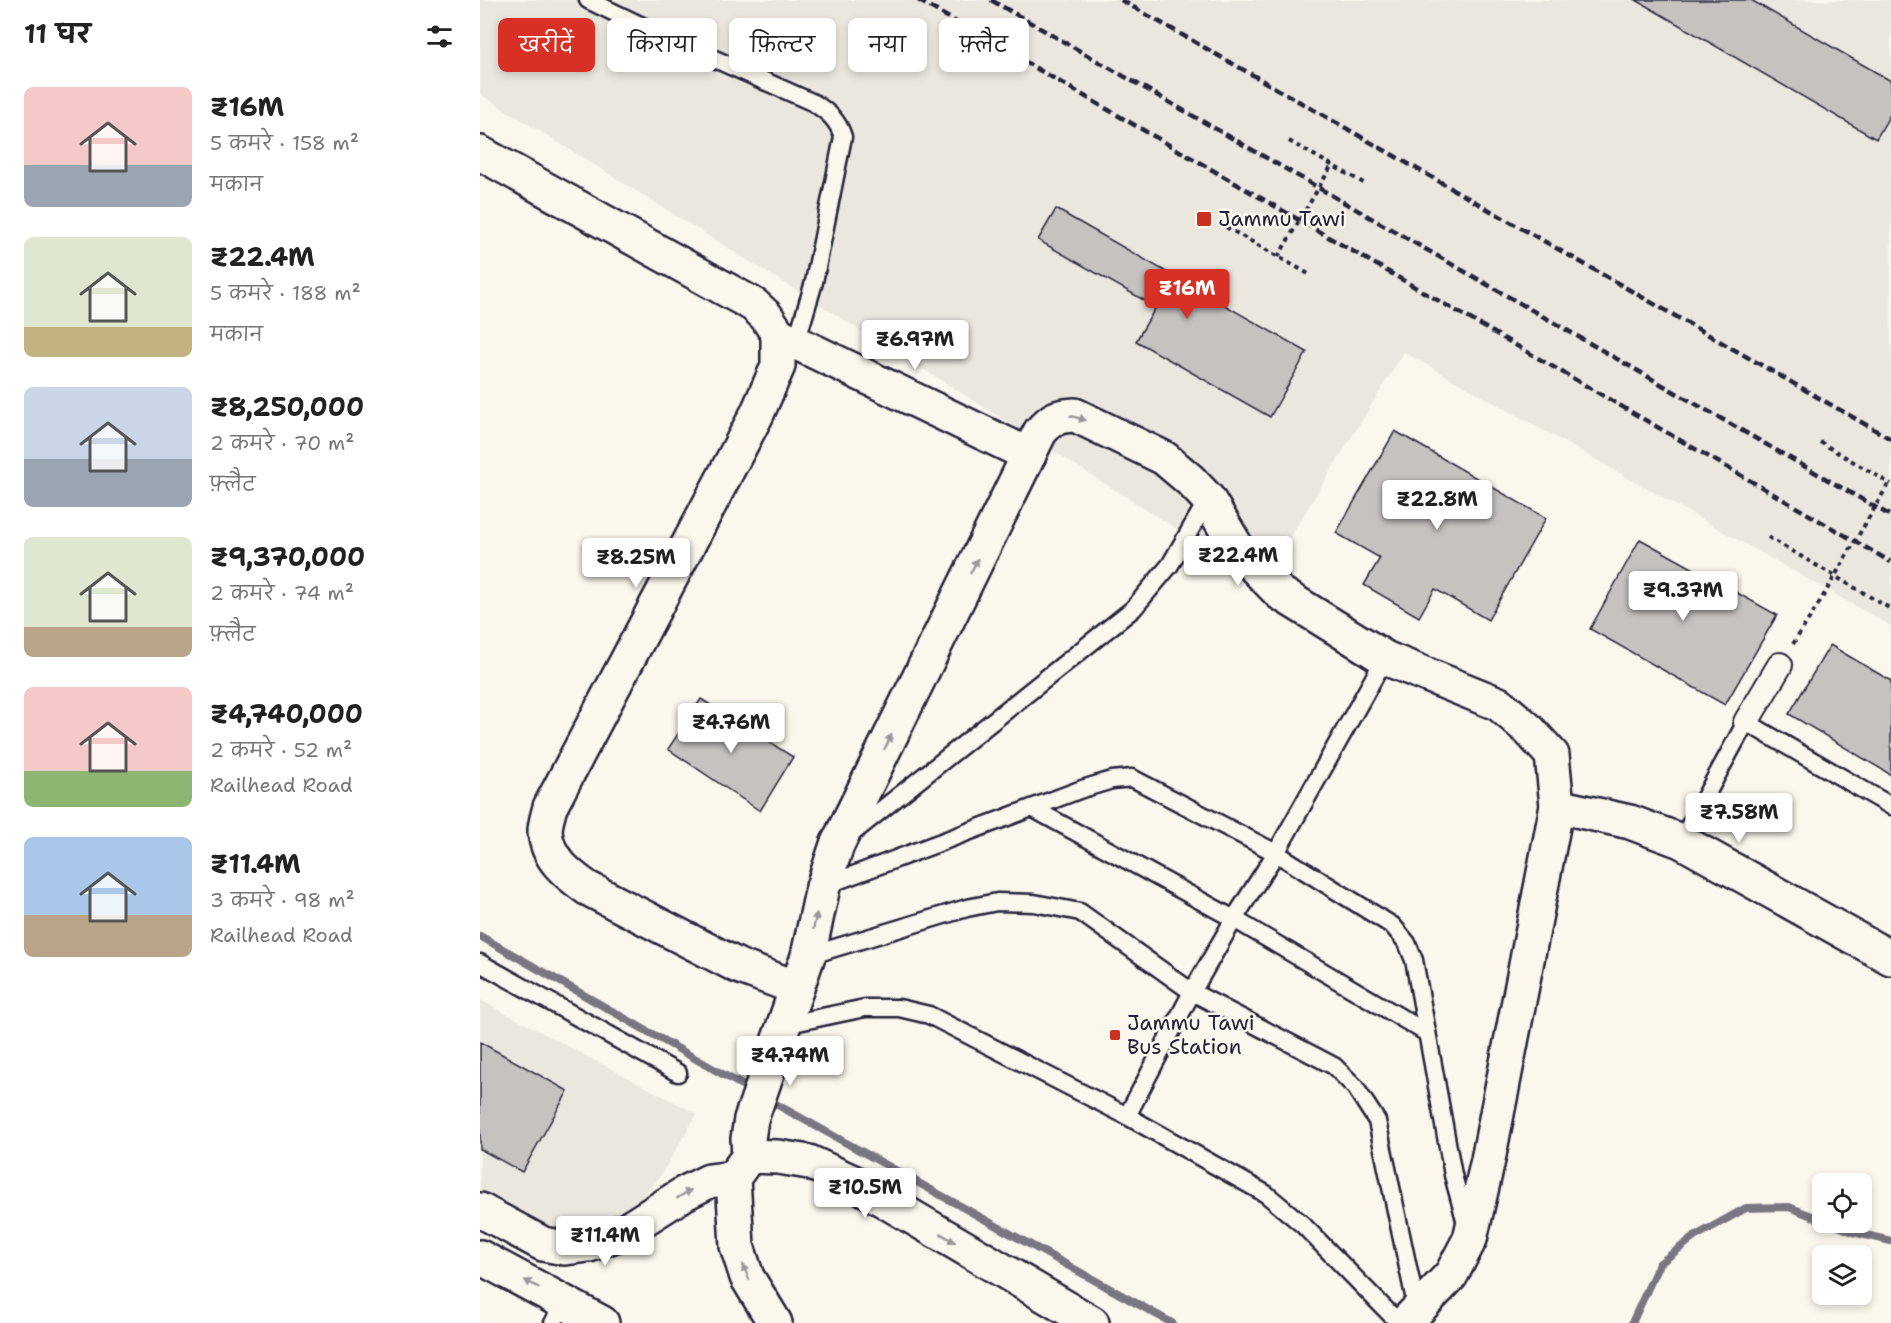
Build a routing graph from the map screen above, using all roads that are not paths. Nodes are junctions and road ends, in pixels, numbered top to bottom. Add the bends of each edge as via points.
1 (588, 0) edge
2 (480, 153) edge
3 (787, 338) junction
4 (1029, 455) junction
5 (1208, 500) junction
6 (1385, 658) junction
7 (1780, 665) road end
8 (1746, 722) junction
9 (1557, 806) junction
10 (1891, 806) edge
11 (1032, 808) junction
12 (1681, 841) junction
13 (837, 845) junction
14 (1276, 853) junction
15 (823, 886) junction
16 (1234, 919) junction
17 (808, 956) junction
18 (1891, 958) edge
19 (480, 963) edge
20 (797, 988) junction
21 (1192, 992) junction
22 (782, 1031) junction
23 (1427, 1033) junction
24 (678, 1073) dead end
25 (1127, 1116) junction
26 (741, 1167) junction
27 (480, 1210) edge
28 (1470, 1239) junction
29 (480, 1257) edge
30 (559, 1312) edge
31 (1407, 1319) edge
32 (602, 1323) edge
33 (775, 1323) edge
34 (1092, 1323) edge

1 - 3 lane via 814,103 839,124 843,137 814,282
2 - 3 street via 754,305
3 - 4 street
3 - 20 street via 757,414 550,807 545,830 550,854 587,888 738,966
4 -> 5 street via 1050,420 1075,415 1164,458
13 -> 4 street
5 - 6 street via 1239,551 1280,592
5 - 13 lane via 1170,565 1133,609
6 - 9 street via 1498,704 1529,730 1552,755
6 - 14 lane
7 - 8 street
8 - 10 lane
8 - 12 lane
9 - 12 street via 1630,822
9 - 28 street
11 - 14 lane via 1082,789 1132,778
11 - 15 lane
11 - 16 lane
12 - 18 street
13 - 15 street
14 - 16 lane
14 - 23 lane via 1393,926 1414,960
17 -> 15 street
16 - 21 lane
16 - 23 lane
17 - 20 street
17 - 21 lane via 967,908 997,902 1034,903 1080,912
19 - 24 lane
20 - 22 street
21 - 25 lane
21 - 31 lane via 1334,1066 1355,1087 1377,1121
22 - 25 lane via 865,1008 899,1008 929,1015
22 - 26 street via 751,1119
23 - 28 lane via 1453,1175
25 - 31 lane via 1266,1194
27 -> 26 street via 543,1244 565,1248 589,1245 625,1231 685,1193
33 -> 26 street via 747,1277 737,1246
26 -> 34 street via 778,1157 809,1162 853,1182
28 - 31 street via 1451,1275
30 -> 29 street
30 - 32 street

